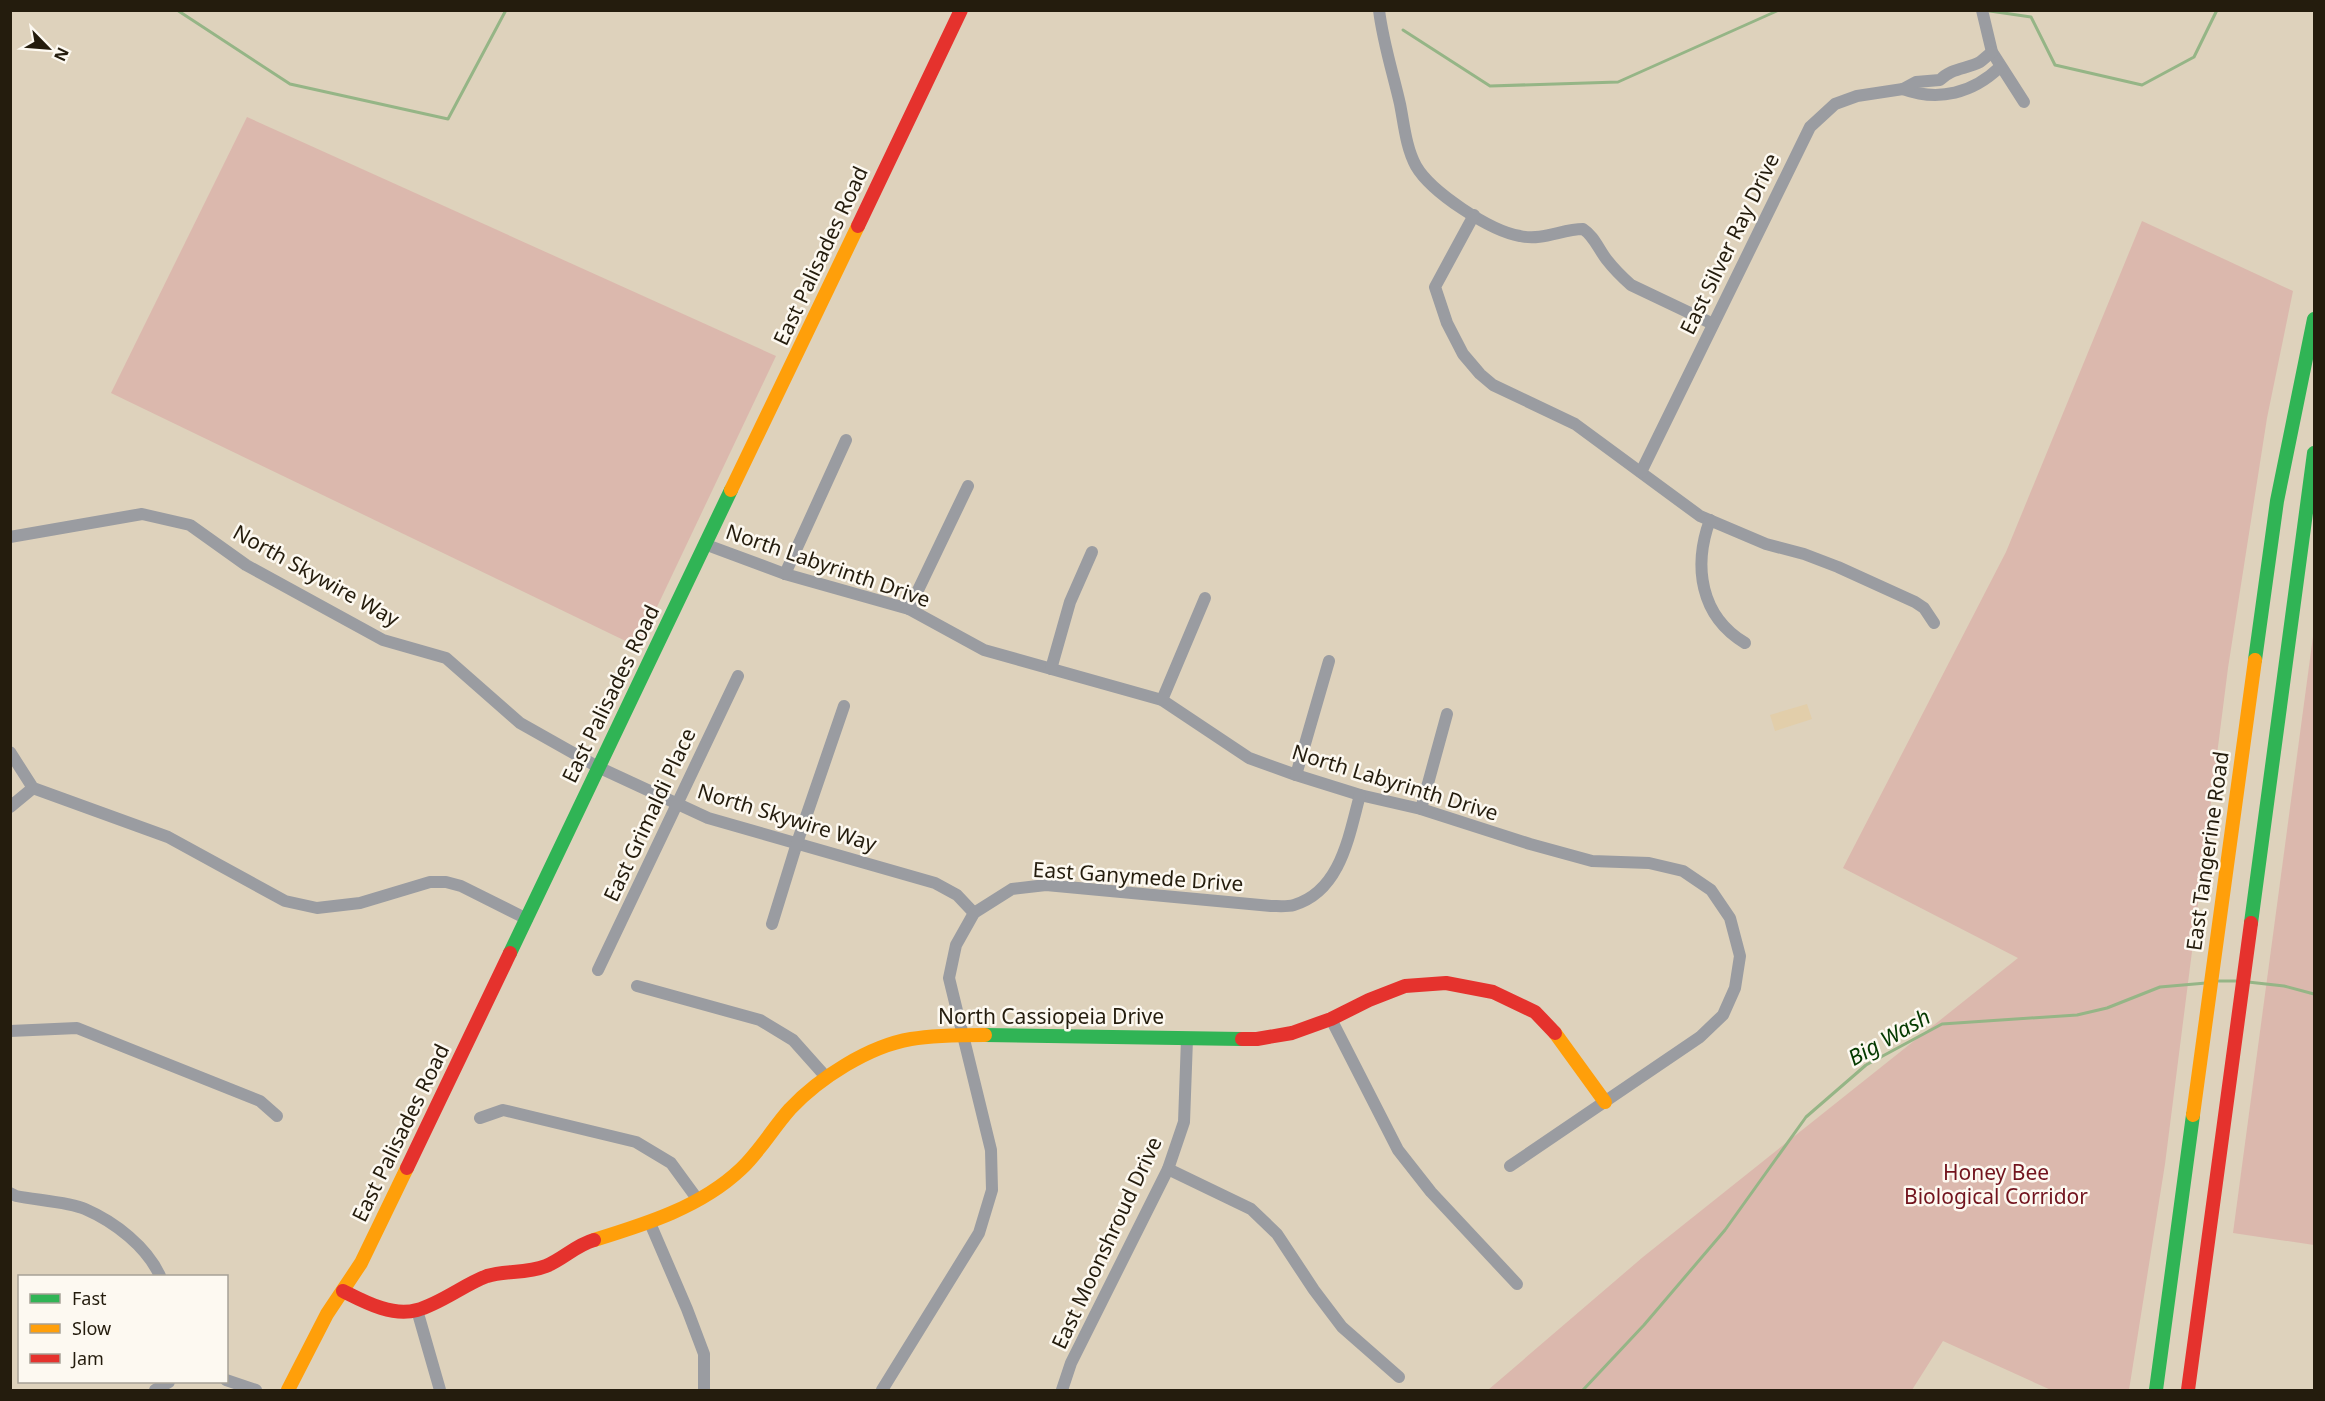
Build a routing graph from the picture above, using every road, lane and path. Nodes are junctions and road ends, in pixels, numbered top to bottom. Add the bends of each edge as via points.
1 (961, 10) edge
2 (1379, 10) edge
3 (1982, 10) edge
4 (1992, 52) junction
5 (2000, 67) junction
6 (1903, 89) junction
7 (2024, 102) dead end
8 (1474, 215) junction
9 (2314, 319) edge
10 (1713, 324) junction
11 (846, 440) dead end
12 (2314, 453) edge
13 (1641, 472) junction
14 (968, 486) dead end
15 (1710, 520) junction
16 (10, 537) edge
17 (707, 544) junction
18 (1092, 552) dead end
19 (785, 574) junction
20 (1205, 598) dead end
21 (909, 609) junction
22 (1934, 623) dead end
23 (1745, 643) dead end
24 (1329, 661) dead end
25 (1051, 669) junction
26 (738, 676) dead end
27 (1162, 700) junction
28 (844, 706) dead end
29 (1448, 714) dead end
30 (10, 752) edge
31 (598, 768) junction
32 (1296, 775) junction
33 (33, 788) junction
34 (1360, 795) junction
35 (678, 804) junction
36 (10, 807) edge
37 (1420, 809) junction
38 (797, 843) junction
39 (974, 913) junction
40 (527, 919) junction
41 (772, 924) dead end
42 (598, 970) dead end
43 (637, 987) dead end
44 (1331, 1019) junction
45 (10, 1031) edge
46 (962, 1035) junction
47 (1187, 1039) junction
48 (826, 1077) junction
49 (1605, 1102) junction
50 (277, 1116) dead end
51 (480, 1118) dead end
52 (1510, 1166) dead end
53 (1168, 1169) junction
54 (10, 1193) edge
55 (698, 1200) junction
56 (650, 1222) junction
57 (160, 1275) edge
58 (1516, 1284) dead end
59 (343, 1291) junction
60 (417, 1310) junction
61 (1399, 1377) dead end
62 (228, 1381) edge
63 (256, 1390) edge
64 (288, 1390) edge
65 (440, 1390) edge
66 (704, 1390) edge
67 (882, 1390) edge
68 (1062, 1390) edge
69 (2156, 1390) edge
70 (2188, 1390) edge

1 - 17 street, East Palisades Road
2 - 8 street via 1415,165 1436,190
3 - 4 street
4 - 5 street
4 - 6 street, East Silver Ray Drive via 1981,62 1959,68 1940,80 1916,82
5 - 6 street, East Silver Ray Drive via 1988,78 1954,94
5 - 7 street
6 - 10 street, East Silver Ray Drive via 1857,96 1835,104 1810,127
8 - 10 street via 1520,236 1542,237 1583,229 1631,285
8 - 13 street via 1435,287 1463,354 1493,385 1575,424
9 - 69 street, East Tangerine Road via 2277,501
10 - 13 street, East Silver Ray Drive
11 - 19 street
12 - 70 street
13 - 15 street via 1684,506
14 - 21 street
15 - 22 street via 1766,544 1838,567 1915,602
15 - 23 street via 1702,541 1703,585 1723,627
16 - 31 street, North Skywire Way via 142,514 190,525 246,565 383,640 446,658 520,723
17 - 19 street, North Labyrinth Drive
17 - 31 street, East Palisades Road
18 - 25 street via 1070,602
19 - 21 street, North Labyrinth Drive
20 - 27 street
21 - 25 street, North Labyrinth Drive via 984,650
24 - 32 street
25 - 27 street, North Labyrinth Drive
26 - 35 street, East Grimaldi Place
27 - 32 street, North Labyrinth Drive via 1249,758
28 - 38 street
29 - 37 street
30 - 33 street
31 - 35 street, North Skywire Way
31 - 40 street, East Palisades Road
32 - 34 street, North Labyrinth Drive
33 - 36 street
33 - 40 street via 168,837 285,901 316,908 349,904 430,882 446,882
34 - 37 street, North Labyrinth Drive
34 - 39 street, East Ganymede Drive via 1332,878 1313,896 1294,905 1046,885 1012,889
35 - 38 street, North Skywire Way via 708,818
35 - 42 street, East Grimaldi Place
37 - 49 street, North Labyrinth Drive via 1593,861 1649,863 1683,871 1711,890 1730,918 1740,956 1735,988 1723,1015 1700,1037
38 - 39 street, North Skywire Way via 935,883 957,896
38 - 41 street
39 - 46 street, East Ganymede Drive via 956,945 949,978
40 - 59 street, East Palisades Road via 372,1241
43 - 48 street via 760,1020 793,1040
44 - 47 street, North Cassiopeia Drive via 1292,1033 1257,1039
44 - 49 street, North Cassiopeia Drive via 1405,986 1446,983 1493,992 1535,1012 1561,1039
44 - 58 street via 1398,1150
45 - 50 street via 77,1028 260,1101
46 - 47 street, North Cassiopeia Drive
46 - 48 street, North Cassiopeia Drive via 910,1039 861,1056
46 - 67 street, East Ganymede Drive via 991,1150 992,1190 979,1233
47 - 53 street, East Moonshroud Drive via 1184,1122
48 - 55 street, North Cassiopeia Drive via 791,1108 741,1169
49 - 52 street, North Labyrinth Drive
51 - 55 street via 502,1110 636,1142 672,1163
53 - 61 street via 1251,1209 1277,1234 1342,1327
53 - 68 street, East Moonshroud Drive via 1071,1363
54 - 57 street via 84,1208 122,1231 155,1265
55 - 56 street, North Cassiopeia Drive
56 - 60 street, North Cassiopeia Drive via 583,1244 548,1265 526,1272 489,1275
56 - 66 street via 704,1354
59 - 60 street, North Cassiopeia Drive via 372,1305 396,1311
59 - 64 street, East Palisades Road
60 - 65 street
62 - 63 street

